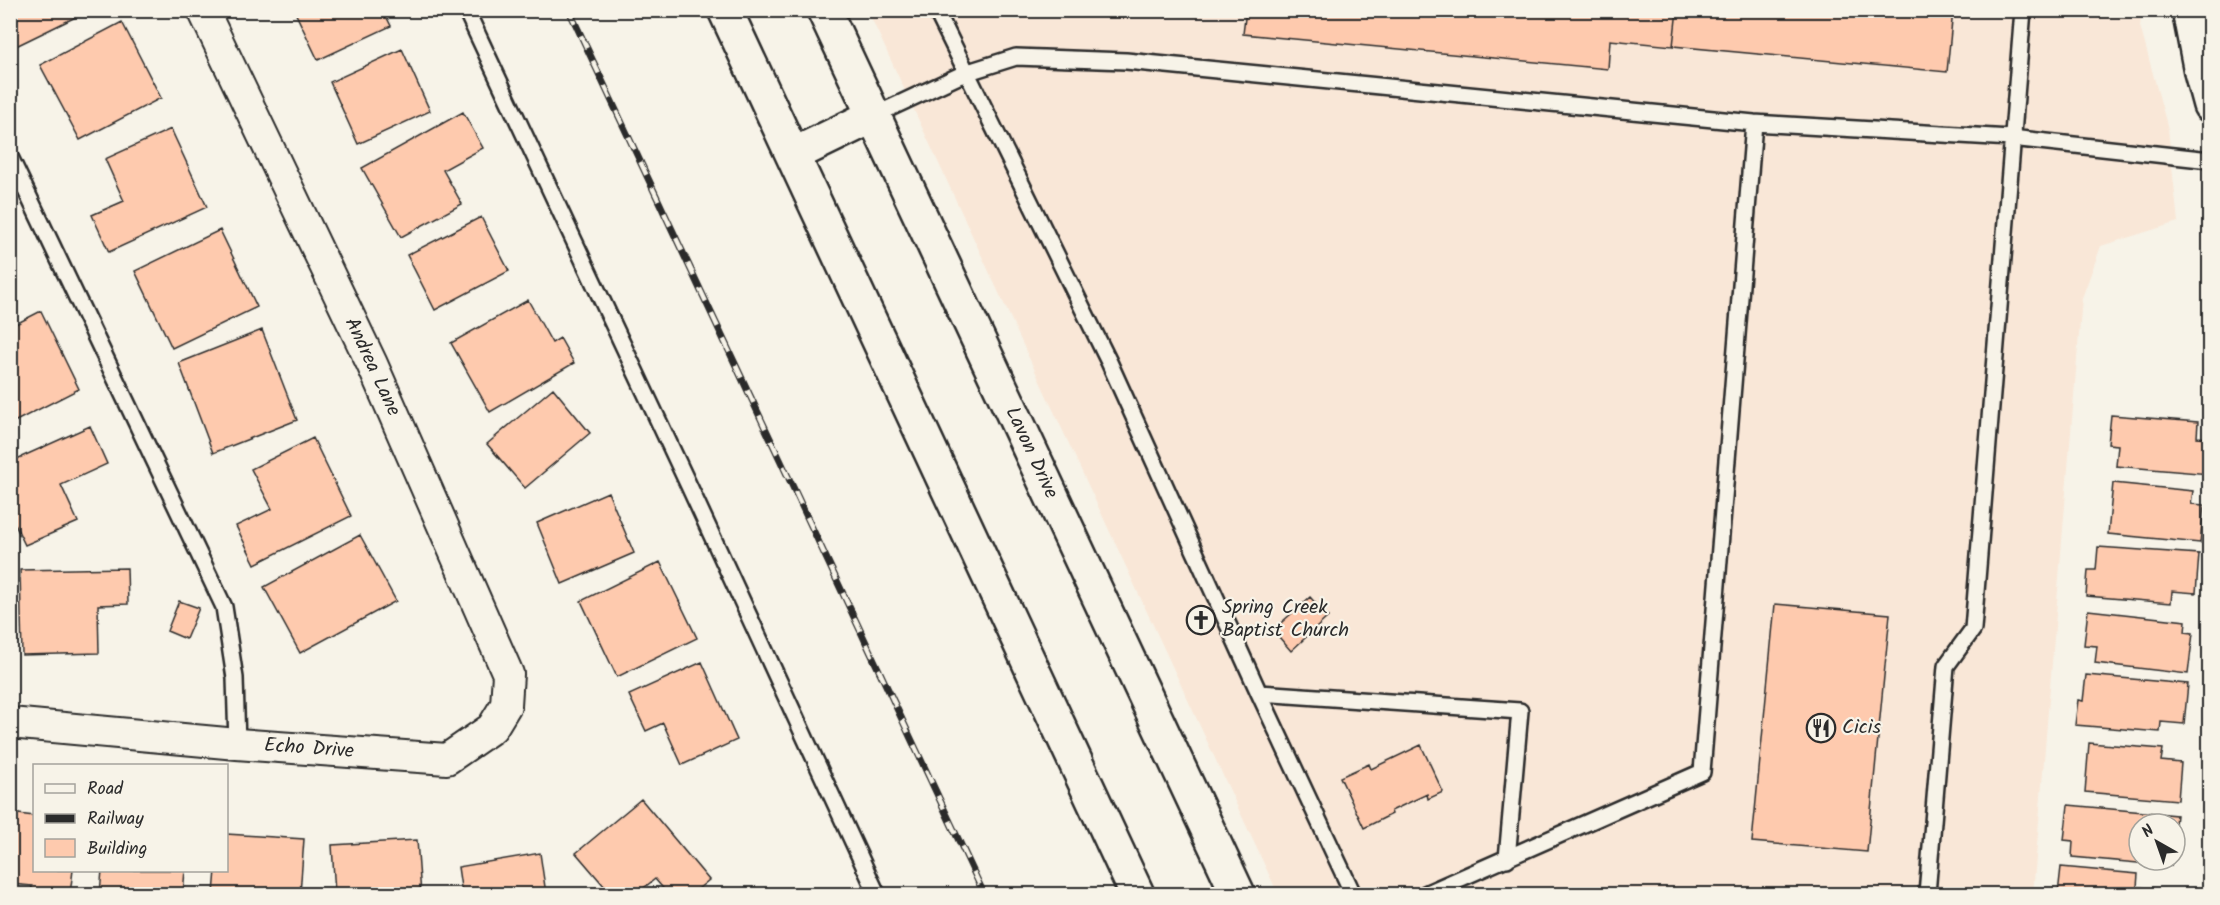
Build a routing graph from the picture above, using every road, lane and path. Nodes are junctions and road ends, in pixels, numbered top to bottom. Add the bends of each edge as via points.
1 (203, 10) edge
2 (466, 10) edge
3 (725, 10) edge
4 (824, 10) edge
5 (936, 10) edge
6 (2023, 10) edge
7 (2189, 10) edge
8 (965, 73) junction
9 (2210, 105) edge
10 (873, 116) junction
11 (1755, 123) junction
12 (2011, 138) junction
13 (793, 155) junction
14 (10, 157) edge
15 (2210, 160) edge
16 (1259, 693) junction
17 (10, 723) edge
18 (492, 728) joint
19 (237, 744) junction
20 (1507, 859) junction
21 (877, 894) edge
22 (1137, 894) edge
23 (1238, 894) edge
24 (1353, 894) edge
25 (1425, 894) edge
26 (1927, 894) edge

1 - 18 street, Andrea Lane via 372,364 508,674 506,705
2 - 21 lane
3 - 13 main road
4 - 10 main road, Lavon Drive
5 - 8 lane
6 - 12 lane
7 - 9 main road
8 - 10 lane
8 - 11 lane via 1016,57 1126,61
8 - 16 lane via 1109,362
10 - 13 main road
10 - 23 main road, Lavon Drive
11 - 12 lane
11 - 20 lane via 1702,772
12 - 15 lane
12 - 26 lane via 1973,629 1946,666
13 - 22 main road
14 - 19 lane via 224,607 235,678
16 - 20 lane via 1520,711
16 - 24 lane
17 - 19 street, Echo Drive
18 - 19 street, Echo Drive via 447,759
20 - 25 lane

